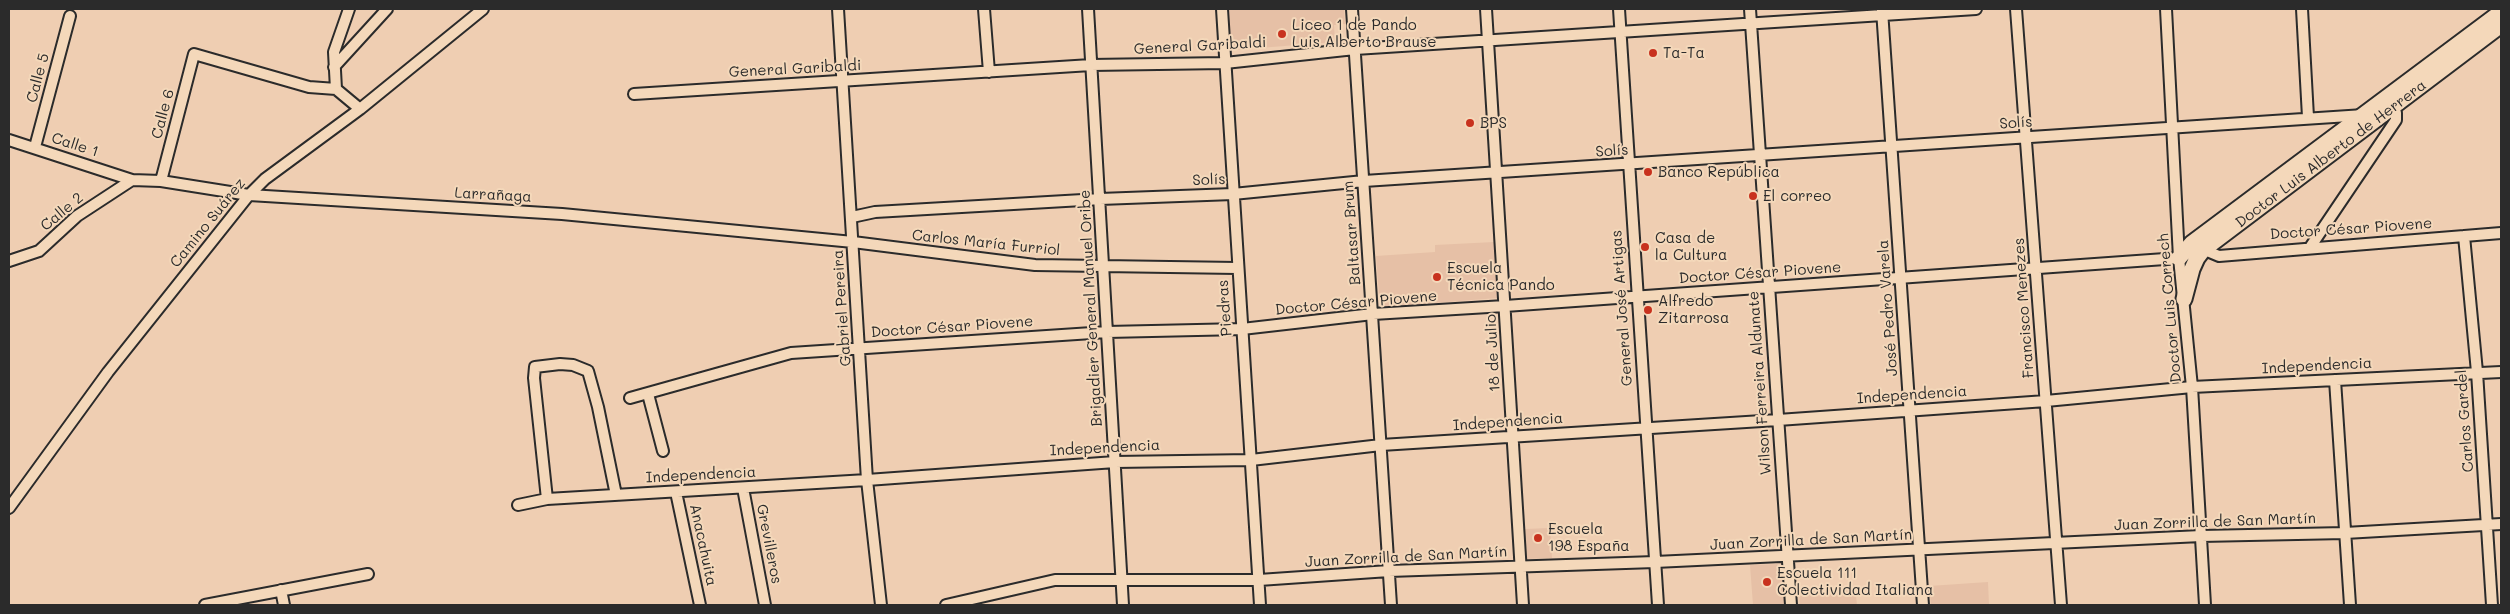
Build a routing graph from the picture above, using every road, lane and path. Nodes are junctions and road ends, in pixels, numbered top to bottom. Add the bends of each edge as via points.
1 (349, 9) edge
2 (387, 9) edge
3 (484, 9) edge
4 (838, 9) edge
5 (984, 9) edge
6 (1088, 9) edge
7 (1222, 9) edge
8 (1352, 9) edge
9 (1486, 9) edge
10 (1619, 9) edge
11 (1750, 9) edge
12 (1976, 9) edge
13 (2016, 9) edge
14 (2166, 9) edge
15 (2302, 9) edge
16 (1882, 12) edge
17 (2501, 12) edge
18 (70, 16) dead end
19 (1751, 23) junction
20 (2501, 26) edge
21 (1620, 31) junction
22 (1487, 40) junction
23 (1355, 49) junction
24 (1225, 63) junction
25 (1091, 65) junction
26 (334, 67) junction
27 (989, 72) junction
28 (843, 81) junction
29 (336, 89) junction
30 (634, 94) dead end
31 (2390, 102) junction
32 (360, 109) junction
33 (2308, 117) junction
34 (2368, 118) junction
35 (2174, 126) junction
36 (2026, 137) junction
37 (9, 140) edge
38 (1893, 146) junction
39 (35, 147) junction
40 (1760, 155) junction
41 (1628, 165) junction
42 (1496, 173) junction
43 (132, 180) junction
44 (161, 181) junction
45 (1364, 181) junction
46 (1233, 194) junction
47 (249, 195) junction
48 (1100, 199) junction
49 (852, 217) junction
50 (2501, 233) edge
51 (2464, 236) junction
52 (853, 242) junction
53 (2198, 246) junction
54 (2311, 246) junction
55 (2180, 258) junction
56 (9, 261) edge
57 (1103, 266) junction
58 (1237, 268) junction
59 (2035, 268) junction
60 (2192, 269) junction
61 (1901, 278) junction
62 (1769, 287) junction
63 (1637, 297) junction
64 (2184, 299) junction
65 (1505, 306) junction
66 (1372, 314) junction
67 (1242, 329) junction
68 (1107, 332) junction
69 (860, 348) junction
70 (2476, 372) junction
71 (2501, 372) edge
72 (2335, 380) junction
73 (2192, 387) junction
74 (648, 394) junction
75 (630, 398) dead end
76 (2046, 401) junction
77 (1910, 410) junction
78 (1778, 420) junction
79 (1646, 429) junction
80 (1512, 437) junction
81 (1381, 445) junction
82 (663, 451) dead end
83 (1251, 460) junction
84 (1115, 462) junction
85 (867, 480) junction
86 (743, 488) junction
87 (676, 492) junction
88 (616, 495) junction
89 (547, 499) junction
90 (518, 505) dead end
91 (9, 508) edge
92 (2501, 524) edge
93 (2487, 525) junction
94 (2345, 533) junction
95 (2201, 536) junction
96 (2056, 543) junction
97 (1920, 550) junction
98 (1787, 556) junction
99 (1655, 562) junction
100 (1520, 568) junction
101 (1389, 571) junction
102 (368, 574) dead end
103 (1121, 579) junction
104 (1258, 580) junction
105 (281, 590) junction
106 (983, 601) edge
107 (205, 605) edge
108 (284, 605) edge
109 (700, 605) edge
110 (765, 605) edge
111 (881, 605) edge
112 (946, 605) edge
113 (1123, 605) edge
114 (1260, 605) edge
115 (1391, 605) edge
116 (1523, 605) edge
117 (1658, 605) edge
118 (1791, 605) edge
119 (1923, 605) edge
120 (2061, 605) edge
121 (2205, 605) edge
122 (2350, 605) edge
123 (2492, 605) edge

1 - 26 street via 334,52
2 - 26 street
3 - 32 street, Camino Suárez
4 - 28 street, Gabriel Pereira
5 - 27 street
6 - 25 street, Brigadier General Manuel Oribe
7 - 24 street, Piedras
8 - 23 street, Baltasar Brum
9 - 22 street, 18 de Julio
10 - 21 street, General José Artigas
11 - 19 street, Wilson Ferreira Aldunate
12 - 16 street, General Garibaldi
13 - 36 street, Francisco Menezes
14 - 35 street, Doctor Luis Correch
15 - 33 street
16 - 19 street, General Garibaldi
16 - 38 street, José Pedro Varela
17 - 31 street, Doctor Luis Alberto de Herrera
18 - 39 street, Calle 5
19 - 21 street, General Garibaldi
19 - 40 street, Wilson Ferreira Aldunate
20 - 31 street, Doctor Luis Alberto de Herrera
21 - 22 street, General Garibaldi
21 - 41 street, General José Artigas
22 - 23 street, General Garibaldi
22 - 42 street, 18 de Julio
23 - 24 street, General Garibaldi
23 - 45 street, Baltasar Brum
24 - 25 street, General Garibaldi
24 - 46 street, Piedras
25 - 27 street, General Garibaldi
25 - 48 street, Brigadier General Manuel Oribe
26 - 29 street
27 - 28 street, General Garibaldi
28 - 30 street, General Garibaldi
28 - 49 street, Gabriel Pereira
29 - 32 street
29 - 44 street, Calle 6 via 309,87 194,54
31 - 34 street, Doctor Luis Alberto de Herrera
31 - 54 street via 2396,120
32 - 47 street, Camino Suárez via 265,179
33 - 34 street, Solís
33 - 35 street, Solís
34 - 53 street, Doctor Luis Alberto de Herrera
35 - 36 street, Solís
35 - 55 street, Doctor Luis Correch
36 - 38 street, Solís
36 - 59 street, Francisco Menezes
37 - 39 street, Calle 1
38 - 40 street, Solís
38 - 61 street, José Pedro Varela
39 - 43 street, Calle 1
40 - 41 street, Solís
40 - 62 street, Wilson Ferreira Aldunate
41 - 42 street, Solís
41 - 63 street, General José Artigas
42 - 45 street, Solís
42 - 65 street, 18 de Julio
43 - 44 street, Larrañaga
43 - 56 street, Calle 2 via 78,216 40,250
44 - 47 street, Larrañaga
45 - 46 street, Solís
45 - 66 street, Baltasar Brum
46 - 48 street, Solís
46 - 58 street, Piedras
47 - 52 street, Larrañaga via 562,214
47 - 91 street, Camino Suárez via 108,372
48 - 49 street, Solís via 875,212
48 - 57 street, Brigadier General Manuel Oribe
49 - 52 street, Gabriel Pereira
50 - 51 street, Doctor César Piovene
51 - 54 street, Doctor César Piovene
51 - 70 street, Carlos Gardel
52 - 57 street, Carlos María Furriol via 1018,263
52 - 69 street, Gabriel Pereira
53 - 54 street, Doctor César Piovene via 2219,256
53 - 55 street, Doctor Luis Alberto de Herrera
53 - 60 street, Doctor Luis Alberto de Herrera
55 - 59 street, Doctor César Piovene
55 - 60 street
55 - 64 street, Doctor Luis Correch
57 - 58 street, Carlos María Furriol
57 - 68 street, Brigadier General Manuel Oribe
58 - 67 street, Piedras
59 - 61 street, Doctor César Piovene
59 - 76 street, Francisco Menezes
60 - 64 street, Doctor Luis Alberto de Herrera
61 - 62 street, Doctor César Piovene
61 - 77 street, José Pedro Varela
62 - 63 street, Doctor César Piovene
62 - 78 street, Wilson Ferreira Aldunate
63 - 65 street, Doctor César Piovene
63 - 79 street, General José Artigas
64 - 73 street, Doctor Luis Correch
65 - 66 street, Doctor César Piovene
65 - 80 street, 18 de Julio
66 - 67 street, Doctor César Piovene
66 - 81 street, Baltasar Brum
67 - 68 street, Doctor César Piovene
67 - 83 street, Piedras
68 - 69 street, Doctor César Piovene
68 - 84 street, Brigadier General Manuel Oribe
69 - 74 street, Doctor César Piovene via 780,355
69 - 85 street, Gabriel Pereira
70 - 71 street, Independencia
70 - 72 street, Independencia
70 - 93 street, Carlos Gardel
72 - 73 street, Independencia
72 - 94 street
73 - 76 street, Independencia
73 - 95 street, Doctor Luis Correch
74 - 75 street, Doctor César Piovene
74 - 82 street
76 - 77 street, Independencia
76 - 96 street, Francisco Menezes
77 - 78 street, Independencia
77 - 97 street, José Pedro Varela
78 - 79 street, Independencia
78 - 98 street, Wilson Ferreira Aldunate
79 - 80 street, Independencia
79 - 99 street, General José Artigas
80 - 81 street, Independencia
80 - 100 street, 18 de Julio
81 - 83 street, Independencia
81 - 101 street, Baltasar Brum
83 - 84 street, Independencia
83 - 104 street, Piedras
84 - 85 street, Independencia
84 - 103 street, Brigadier General Manuel Oribe
85 - 86 street, Independencia
85 - 111 street, Gabriel Pereira
86 - 87 street, Independencia
86 - 110 street, Grevilleros
87 - 88 street, Independencia
87 - 109 street, Anacahuita
88 - 89 street, Independencia
88 - 89 street via 588,371 574,364 560,364 535,367 542,476
89 - 90 street, Independencia
92 - 93 street, Juan Zorrilla de San Martín
93 - 94 street, Juan Zorrilla de San Martín
93 - 123 street, Carlos Gardel
94 - 95 street, Juan Zorrilla de San Martín
94 - 122 street
95 - 96 street, Juan Zorrilla de San Martín
95 - 121 street, Doctor Luis Correch
96 - 97 street, Juan Zorrilla de San Martín
96 - 120 street, Francisco Menezes
97 - 98 street, Juan Zorrilla de San Martín
97 - 119 street, José Pedro Varela
98 - 99 street, Juan Zorrilla de San Martín
98 - 118 street, Wilson Ferreira Aldunate
99 - 100 street, Juan Zorrilla de San Martín
99 - 117 street, General José Artigas
100 - 101 street, Juan Zorrilla de San Martín
100 - 116 street, 18 de Julio
101 - 104 street, Juan Zorrilla de San Martín
101 - 115 street, Baltasar Brum
102 - 105 street
103 - 104 street, Juan Zorrilla de San Martín
103 - 106 street, Juan Zorrilla de San Martín via 1055,580
103 - 113 street, Brigadier General Manuel Oribe
104 - 114 street, Piedras
105 - 107 street
105 - 108 street
106 - 112 street, Juan Zorrilla de San Martín

